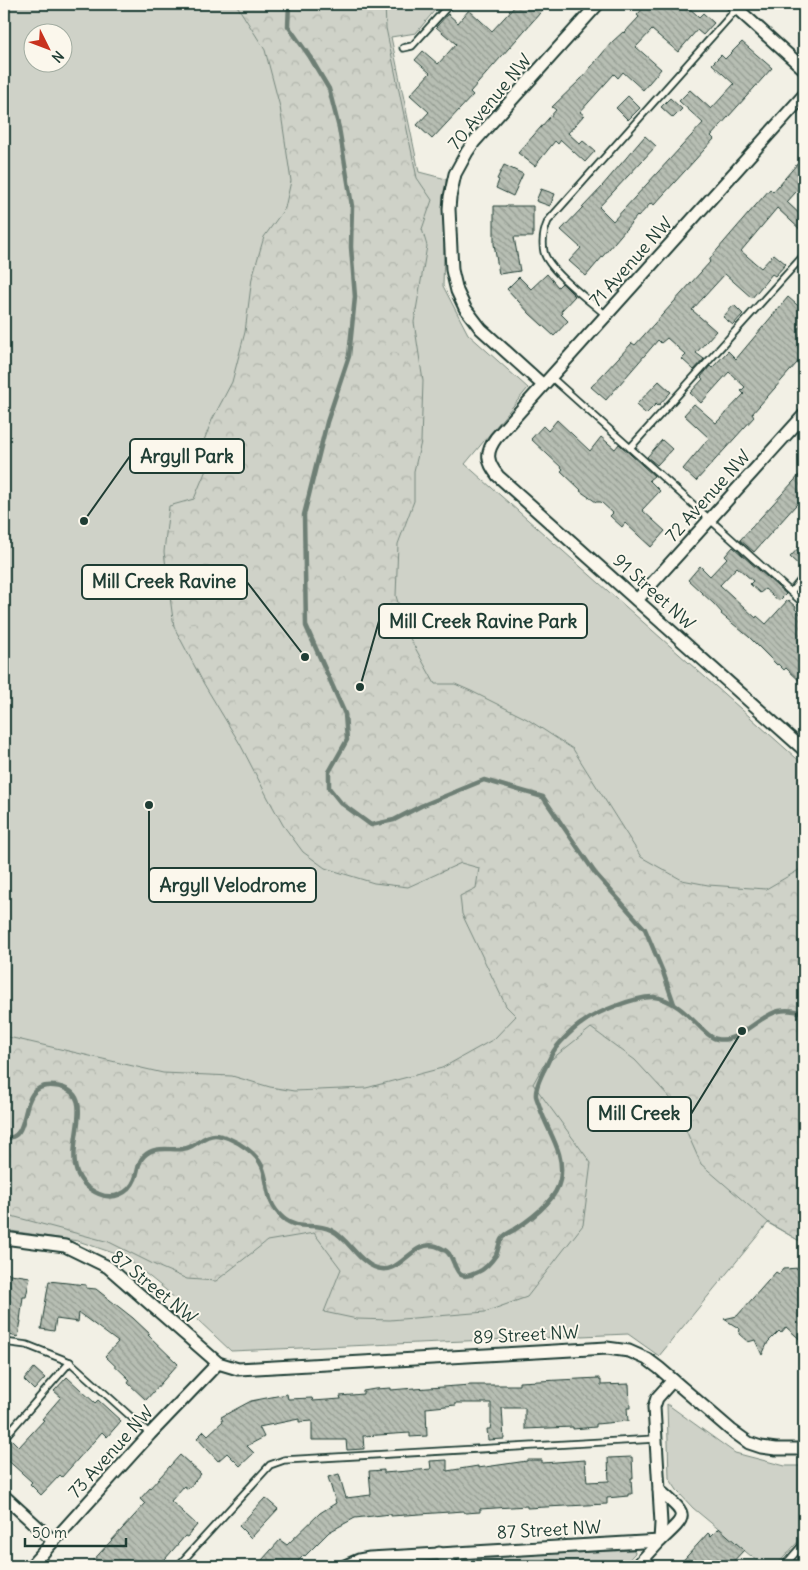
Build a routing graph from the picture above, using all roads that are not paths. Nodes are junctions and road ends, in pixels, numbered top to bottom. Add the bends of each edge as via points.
1 (450, 4) edge
2 (598, 4) edge
3 (737, 5) edge
4 (403, 48) dead end
5 (804, 69) edge
6 (804, 95) edge
7 (804, 255) edge
8 (606, 316) junction
9 (547, 381) junction
10 (804, 415) edge
11 (630, 448) junction
12 (488, 454) joint
13 (710, 520) junction
14 (804, 576) edge
15 (791, 592) junction
16 (637, 600) junction
17 (804, 604) edge
18 (802, 743) edge
19 (4, 1238) edge
20 (4, 1342) edge
21 (70, 1362) junction
22 (218, 1363) junction
23 (673, 1380) junction
24 (150, 1434) junction
25 (4, 1438) edge
26 (655, 1440) junction
27 (804, 1449) edge
28 (658, 1490) junction
29 (4, 1496) edge
30 (53, 1541) junction
31 (660, 1541) junction
32 (804, 1543) edge
33 (439, 1553) junction
34 (347, 1565) edge
35 (31, 1566) edge
36 (178, 1566) edge
37 (453, 1566) edge
38 (637, 1566) edge
39 (784, 1566) edge

1 - 4 lane via 412,46
2 - 9 street, 70 Avenue NW via 482,133 455,174 450,197 452,270 461,300 470,317 487,335
3 - 5 street
3 - 8 lane via 548,221 544,230 547,260
6 - 8 street, 71 Avenue NW
7 - 11 lane
8 - 9 street, 71 Avenue NW
9 - 11 lane
9 - 12 street, 71 Avenue NW via 496,438
10 - 13 street, 72 Avenue NW
11 - 13 lane
12 - 16 street, 91 Street NW via 498,476
13 - 15 lane
13 - 16 street, 72 Avenue NW
14 - 15 lane
15 - 17 lane
16 - 18 street, 91 Street NW
19 - 22 street, 87 Street NW via 65,1246 108,1266
20 - 21 lane via 27,1345
21 - 24 lane
21 - 25 lane
22 - 23 street, 89 Street NW via 238,1369 607,1348 638,1355
22 - 24 street, 73 Avenue NW
23 - 26 street via 655,1402
23 - 27 street, 89 Street NW via 749,1443 776,1449
24 - 30 street, 73 Avenue NW
26 - 28 street
26 - 36 lane via 284,1460 270,1465
28 - 31 street
28 - 31 street via 678,1507 682,1515 676,1526
29 - 30 street
30 - 35 street, 73 Avenue NW
31 - 33 street, 87 Street NW
31 - 38 street
32 - 39 lane
33 - 34 street, 87 Street NW via 370,1558
33 - 37 street

